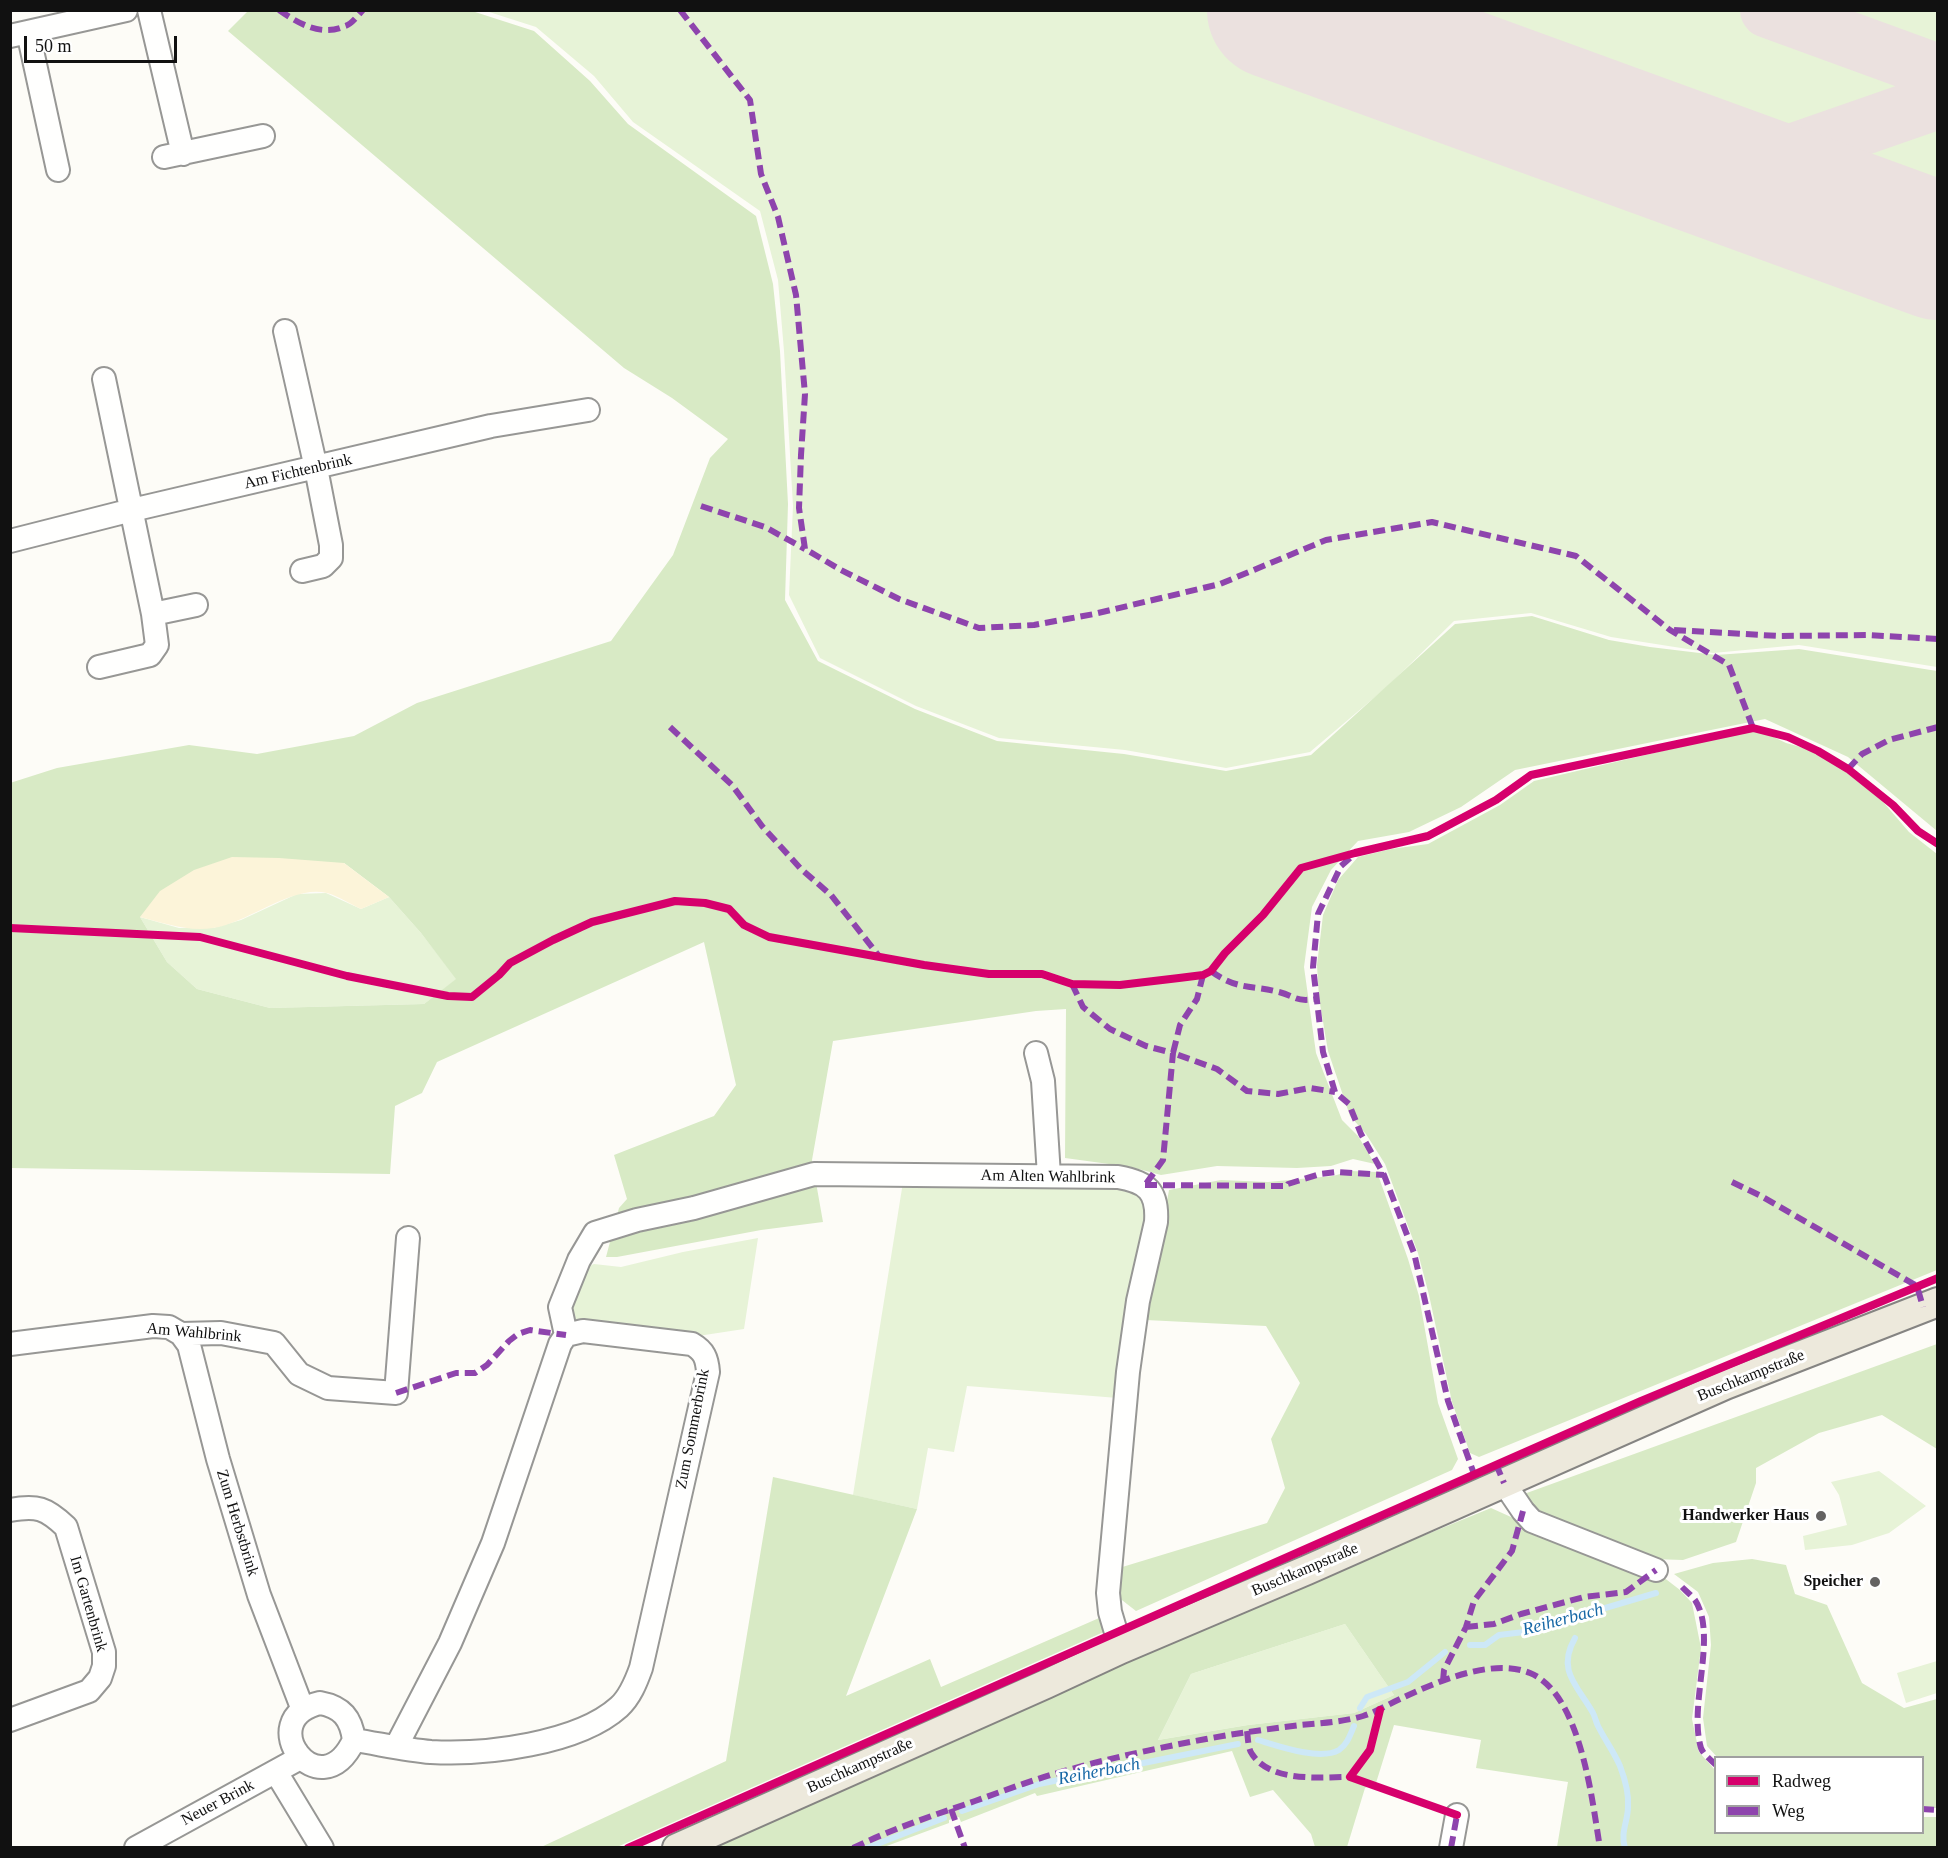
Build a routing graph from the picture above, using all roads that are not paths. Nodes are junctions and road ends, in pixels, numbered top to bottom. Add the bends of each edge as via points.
1 (126, 10) edge
2 (148, 10) edge
3 (19, 34) edge
4 (263, 136) dead end
5 (58, 170) dead end
6 (285, 331) dead end
7 (104, 379) dead end
8 (588, 410) dead end
9 (316, 468) junction
10 (132, 510) junction
11 (10, 541) edge
12 (302, 571) dead end
13 (196, 605) dead end
14 (153, 614) junction
15 (99, 667) dead end
16 (1036, 1053) dead end
17 (1049, 1176) junction
18 (408, 1238) dead end
19 (1938, 1302) edge
20 (181, 1334) junction
21 (566, 1335) junction
22 (10, 1344) edge
23 (1504, 1483) junction
24 (10, 1510) edge
25 (1656, 1570) dead end
26 (1121, 1649) junction
27 (303, 1710) junction
28 (10, 1720) edge
29 (354, 1740) junction
30 (396, 1746) junction
31 (300, 1758) junction
32 (276, 1772) junction
33 (1457, 1815) dead end
34 (139, 1847) edge
35 (322, 1848) edge
36 (677, 1848) edge
37 (1451, 1848) edge

1 - 3 street
2 - 4 street via 174,156
3 - 5 street
6 - 9 street
7 - 10 street
8 - 9 street, Am Fichtenbrink via 503,424
9 - 10 street, Am Fichtenbrink
9 - 12 street via 331,558 323,566
10 - 11 street, Am Fichtenbrink
10 - 14 street
13 - 14 street
14 - 15 street via 157,645 150,655
16 - 17 street via 1043,1081
17 - 21 street, Am Alten Wahlbrink via 814,1174 609,1228 595,1233 567,1288 560,1307
17 - 26 street, Am Alten Wahlbrink via 1134,1180 1150,1191 1156,1212 1128,1372 1111,1553 1108,1593
18 - 20 street, Am Wahlbrink via 396,1393 328,1388 299,1374 274,1343 221,1333
19 - 23 main road, Buschkampstraße via 1725,1386
20 - 22 street, Am Wahlbrink via 170,1327 153,1326
20 - 27 street, Zum Herbstbrink via 189,1345 259,1595
21 - 30 street via 493,1543 450,1643
21 - 30 street, Zum Sommerbrink via 583,1331 692,1344 707,1359 708,1372 633,1689 621,1706 602,1720 546,1740 467,1752 430,1752
23 - 25 street via 1532,1521
23 - 26 main road, Buschkampstraße
24 - 28 street, Im Gartenbrink via 42,1509 66,1527 104,1652 100,1678 89,1691
26 - 36 main road, Buschkampstraße
27 - 29 street via 320,1703 332,1705 350,1720
27 - 31 street via 294,1720 290,1734
29 - 30 street, Zum Sommerbrink
29 - 31 street via 344,1757 333,1765 319,1767
31 - 32 street, Neuer Brink
32 - 34 street, Neuer Brink
32 - 35 street
33 - 37 street

